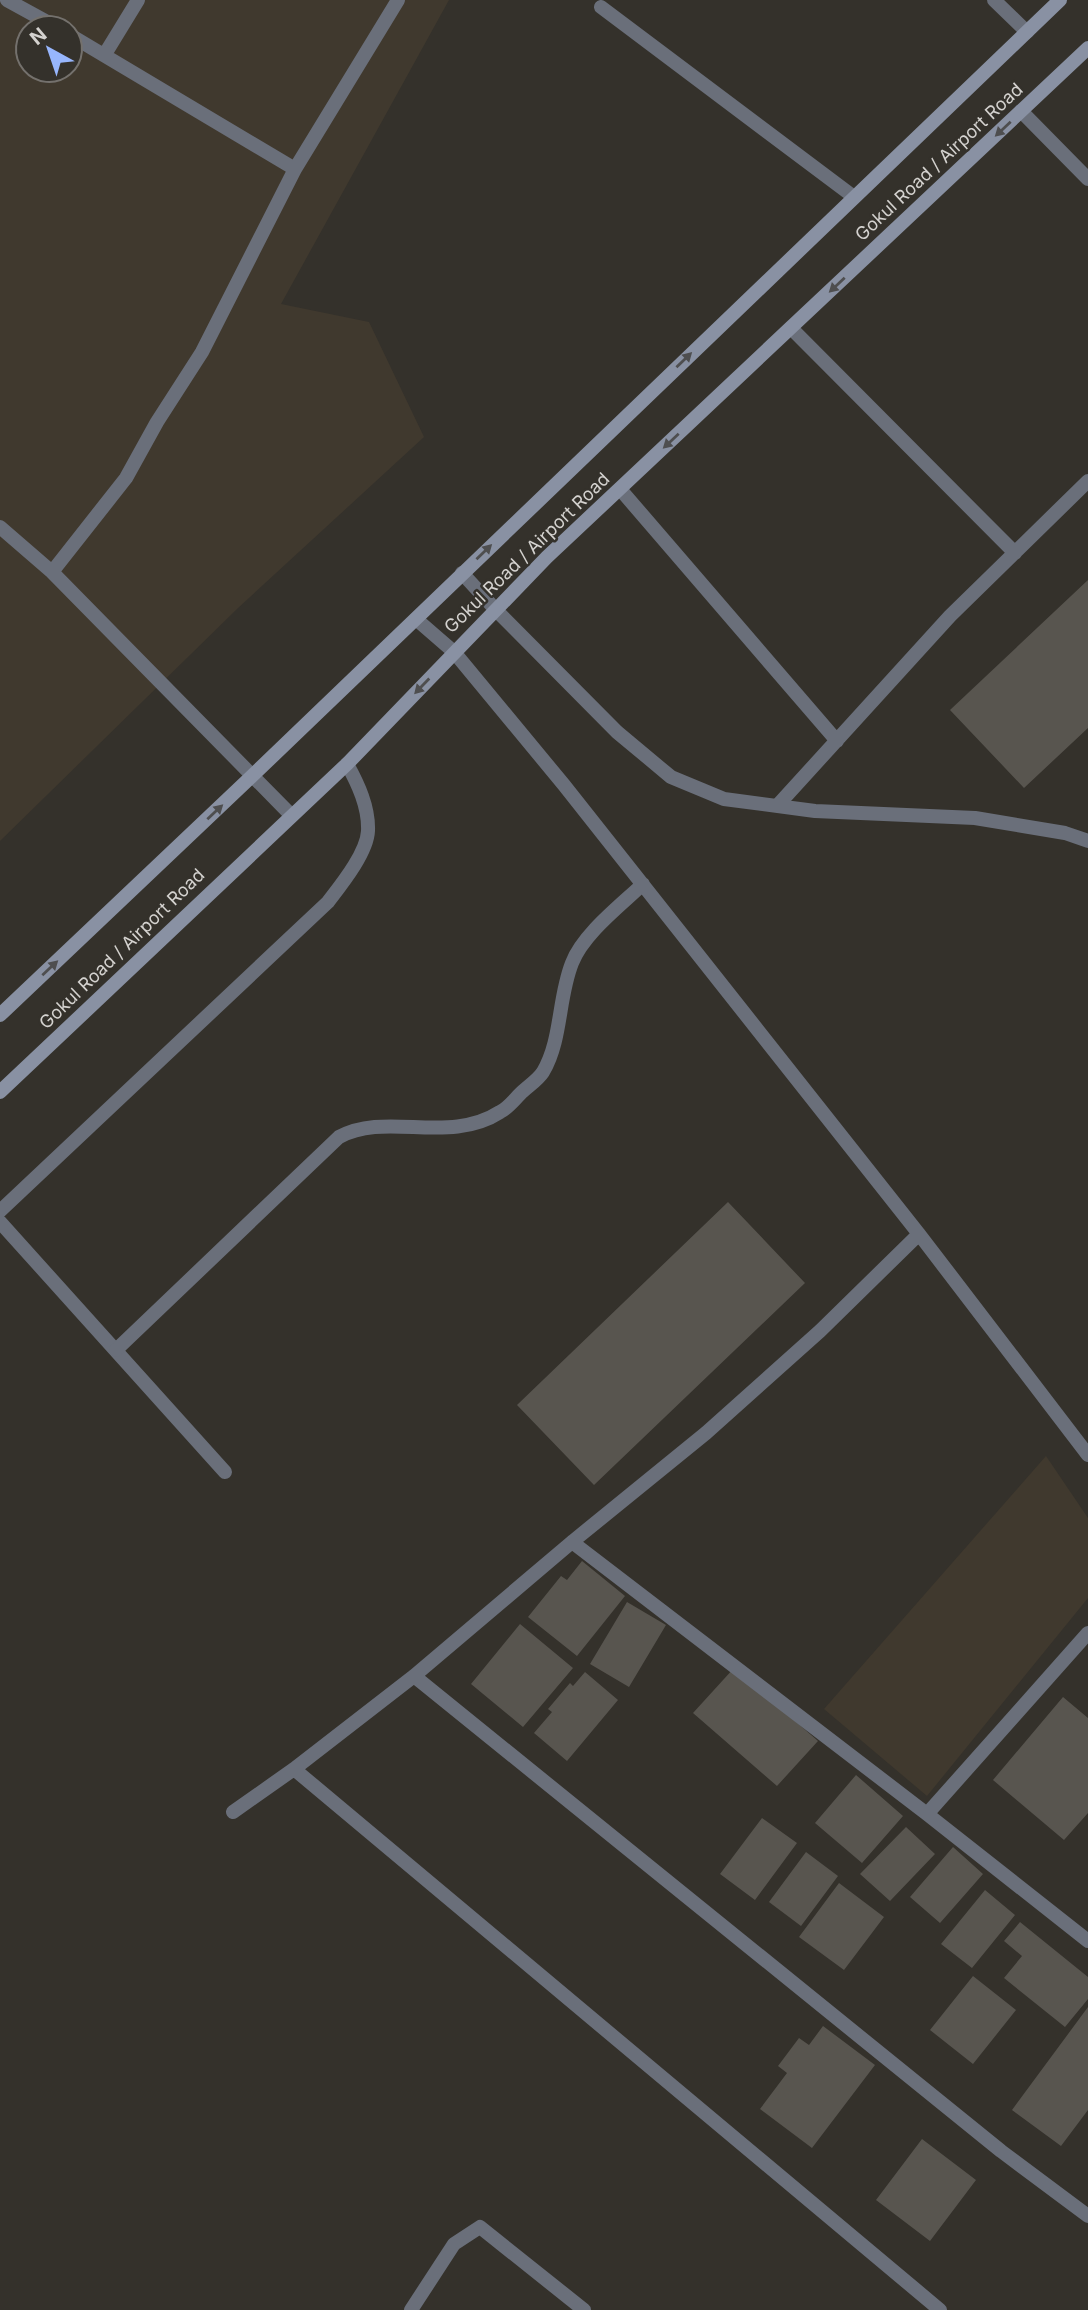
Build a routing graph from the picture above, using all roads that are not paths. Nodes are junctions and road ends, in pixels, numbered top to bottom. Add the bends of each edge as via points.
1 (7, 0) edge
2 (138, 0) edge
3 (398, 0) edge
4 (994, 0) edge
5 (1060, 0) edge
6 (601, 7) dead end
7 (32, 14) edge
8 (1027, 32) junction
9 (84, 43) edge
10 (1088, 48) edge
11 (105, 54) junction
12 (1021, 111) junction
13 (295, 169) junction
14 (1088, 179) edge
15 (854, 197) junction
16 (791, 328) junction
17 (1088, 481) edge
18 (620, 489) junction
19 (0, 527) edge
20 (1015, 553) junction
21 (52, 572) junction
22 (462, 573) junction
23 (495, 609) junction
24 (416, 619) junction
25 (454, 652) junction
26 (837, 741) junction
27 (347, 764) junction
28 (252, 776) junction
29 (777, 806) junction
30 (290, 815) junction
31 (1088, 841) edge
32 (643, 884) junction
33 (0, 1015) edge
34 (0, 1092) edge
35 (0, 1211) edge
36 (0, 1222) edge
37 (919, 1234) junction
38 (116, 1350) junction
39 (1088, 1455) edge
40 (225, 1472) dead end
41 (572, 1542) junction
42 (1088, 1633) edge
43 (414, 1676) junction
44 (294, 1769) junction
45 (233, 1812) dead end
46 (928, 1814) junction
47 (1088, 1941) edge
48 (1088, 2216) edge
49 (411, 2310) edge
50 (584, 2310) edge
51 (940, 2310) edge

1 - 7 street
2 - 11 street
3 - 13 street
4 - 8 street
5 - 8 main road, Gokul Road / Airport Road
6 - 15 street
8 - 15 main road, Gokul Road / Airport Road
9 - 11 street
10 - 12 main road, Gokul Road / Airport Road
11 - 13 street
12 - 14 street
12 -> 16 main road, Gokul Road / Airport Road
13 - 21 street via 202,352 127,478
22 -> 15 main road, Gokul Road / Airport Road
16 -> 18 main road, Gokul Road / Airport Road
16 - 20 street
17 - 20 street
18 - 23 main road, Gokul Road / Airport Road
18 - 26 street
19 - 21 street
20 - 26 street
21 - 28 street
22 - 23 street
22 - 24 main road, Gokul Road / Airport Road
23 - 25 main road, Gokul Road / Airport Road
23 - 29 street via 617,732 671,777 723,799
24 - 25 street
24 - 28 main road, Gokul Road / Airport Road
25 -> 27 main road, Gokul Road / Airport Road
25 - 32 street
26 - 29 street
27 - 30 main road, Gokul Road / Airport Road
27 - 35 street via 361,792 368,832 353,869 328,902
28 - 30 street
33 -> 28 main road, Gokul Road / Airport Road
29 - 31 street via 975,818
30 - 34 main road, Gokul Road / Airport Road
32 - 37 street
32 - 38 street via 589,936 572,962 551,1054 542,1074 501,1112 469,1126 370,1128 339,1137
36 - 38 street
37 - 39 street
37 - 41 street via 820,1332
38 - 40 street
41 - 43 street
41 - 46 street
42 - 46 street
43 - 44 street
43 - 48 street via 1001,2151
44 - 45 street
44 - 51 street
46 - 47 street
49 - 50 street via 454,2244 481,2227

